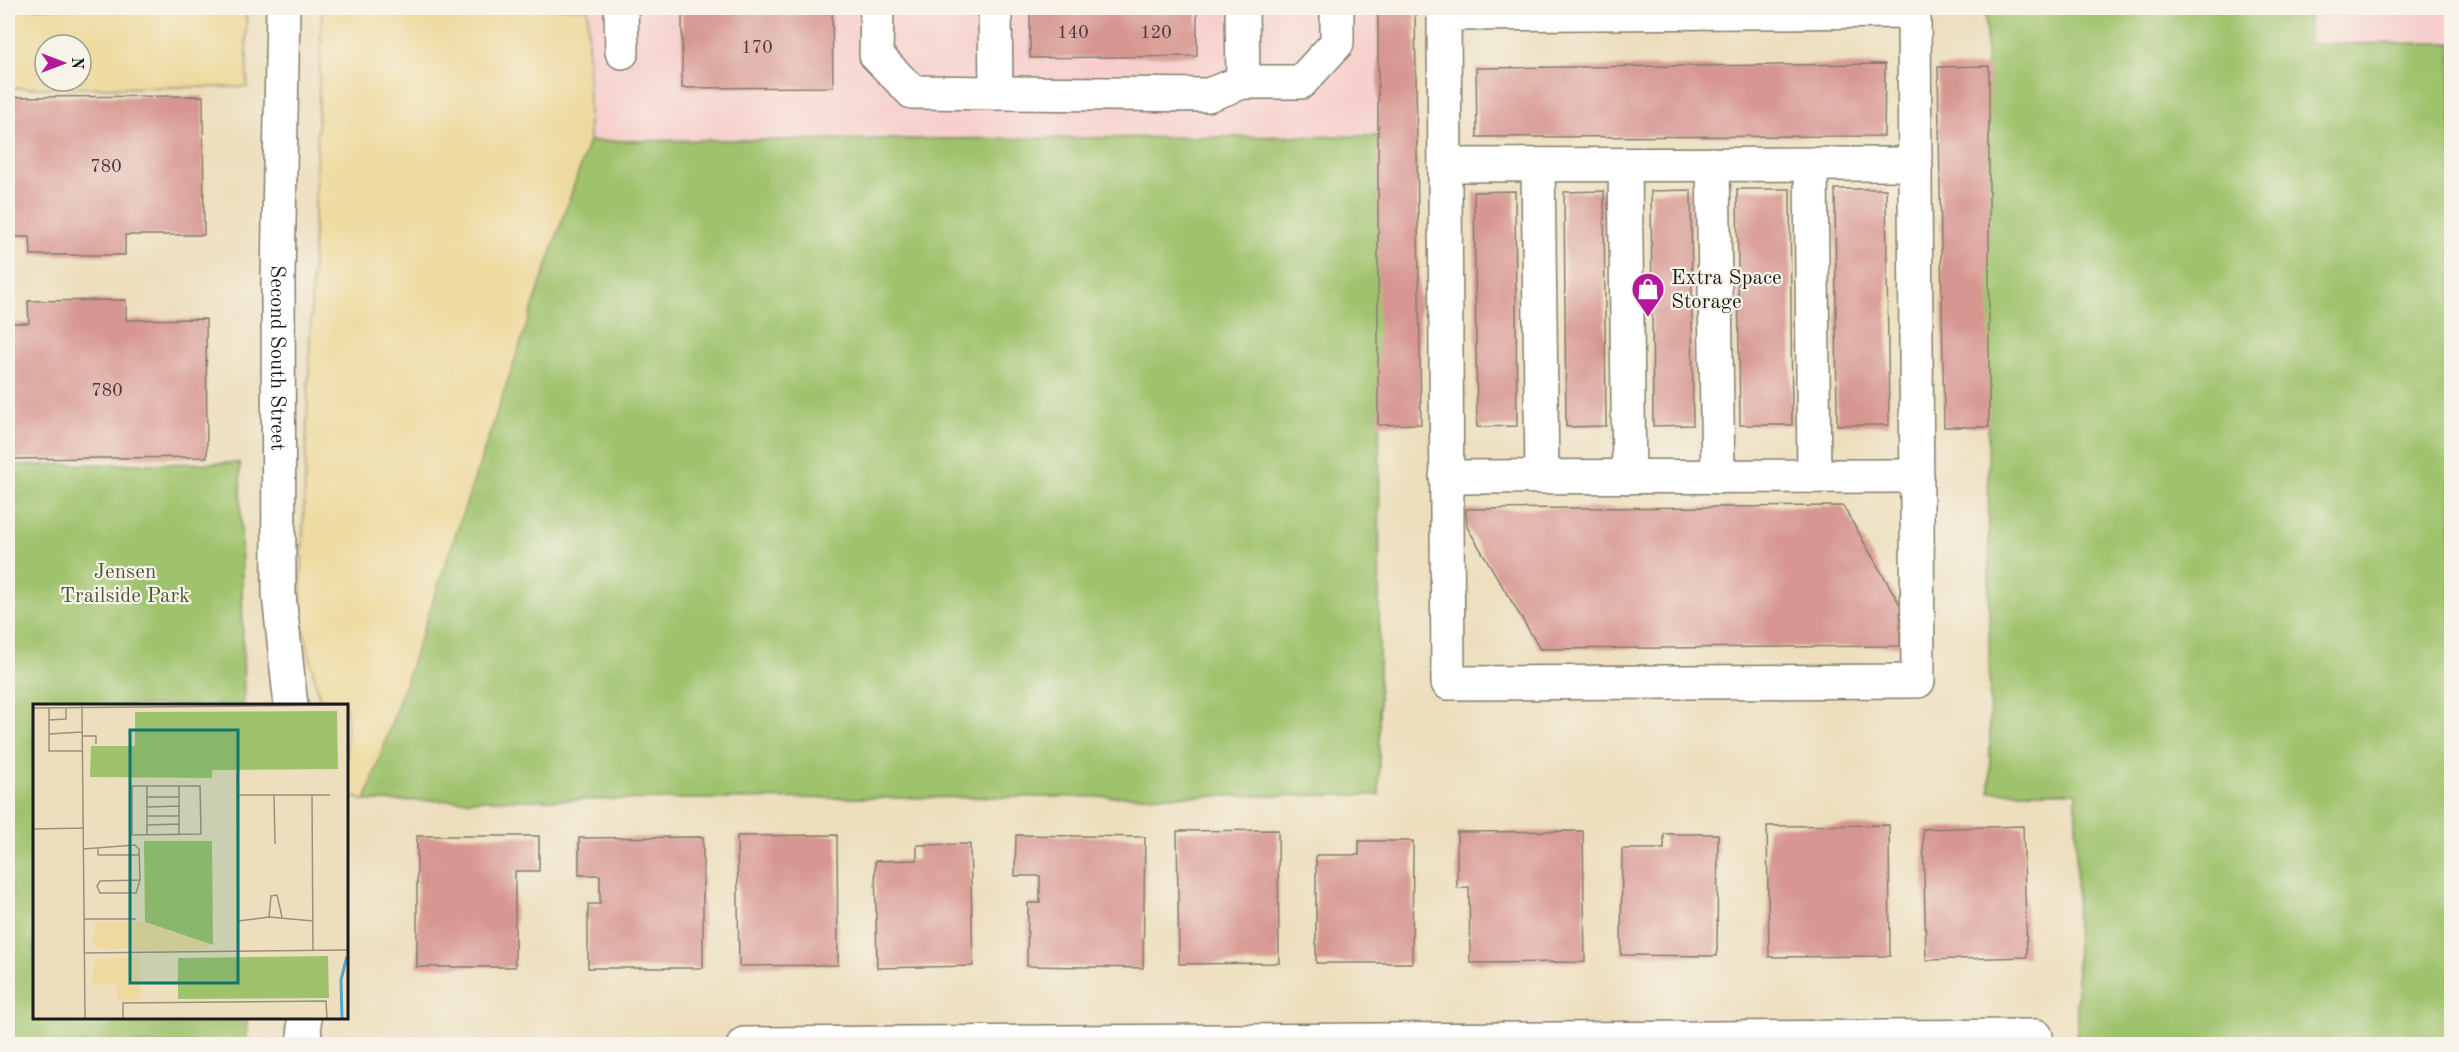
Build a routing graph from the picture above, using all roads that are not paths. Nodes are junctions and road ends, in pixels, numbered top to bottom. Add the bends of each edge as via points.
1 (283, 8) edge
2 (621, 8) edge
3 (876, 8) edge
4 (995, 8) edge
5 (1242, 8) edge
6 (1337, 8) edge
7 (1915, 9) edge
8 (622, 52) dead end
9 (1243, 82) junction
10 (996, 93) junction
11 (1713, 164) junction
12 (1811, 164) junction
13 (1916, 164) junction
14 (1445, 165) junction
15 (1538, 165) junction
16 (1625, 165) junction
17 (1814, 476) junction
18 (1917, 476) junction
19 (1446, 477) junction
20 (1542, 477) junction
21 (1629, 477) junction
22 (1718, 477) junction
23 (291, 704) edge
24 (304, 1019) edge
25 (2036, 1036) dead end
26 (1829, 1041) edge
27 (305, 1044) edge
28 (744, 1044) edge

1 - 23 street, Second South Street via 278,278 279,584
2 - 8 street
3 - 10 street via 876,55 912,92
4 - 10 street
5 - 9 street
6 - 9 street via 1337,43 1301,82
7 - 13 street
7 - 14 street via 1444,14
9 - 10 street via 1208,95
11 - 12 street
11 - 16 street
11 - 22 street
12 - 13 street
12 - 17 street
13 - 18 street
14 - 15 street
14 - 19 street
15 - 16 street
15 - 20 street
16 - 21 street
17 - 18 street
17 - 22 street
18 - 19 street via 1918,681 1460,683 1448,683
19 - 20 street
20 - 21 street
21 - 22 street
24 - 27 street
25 - 26 street
26 - 28 street

